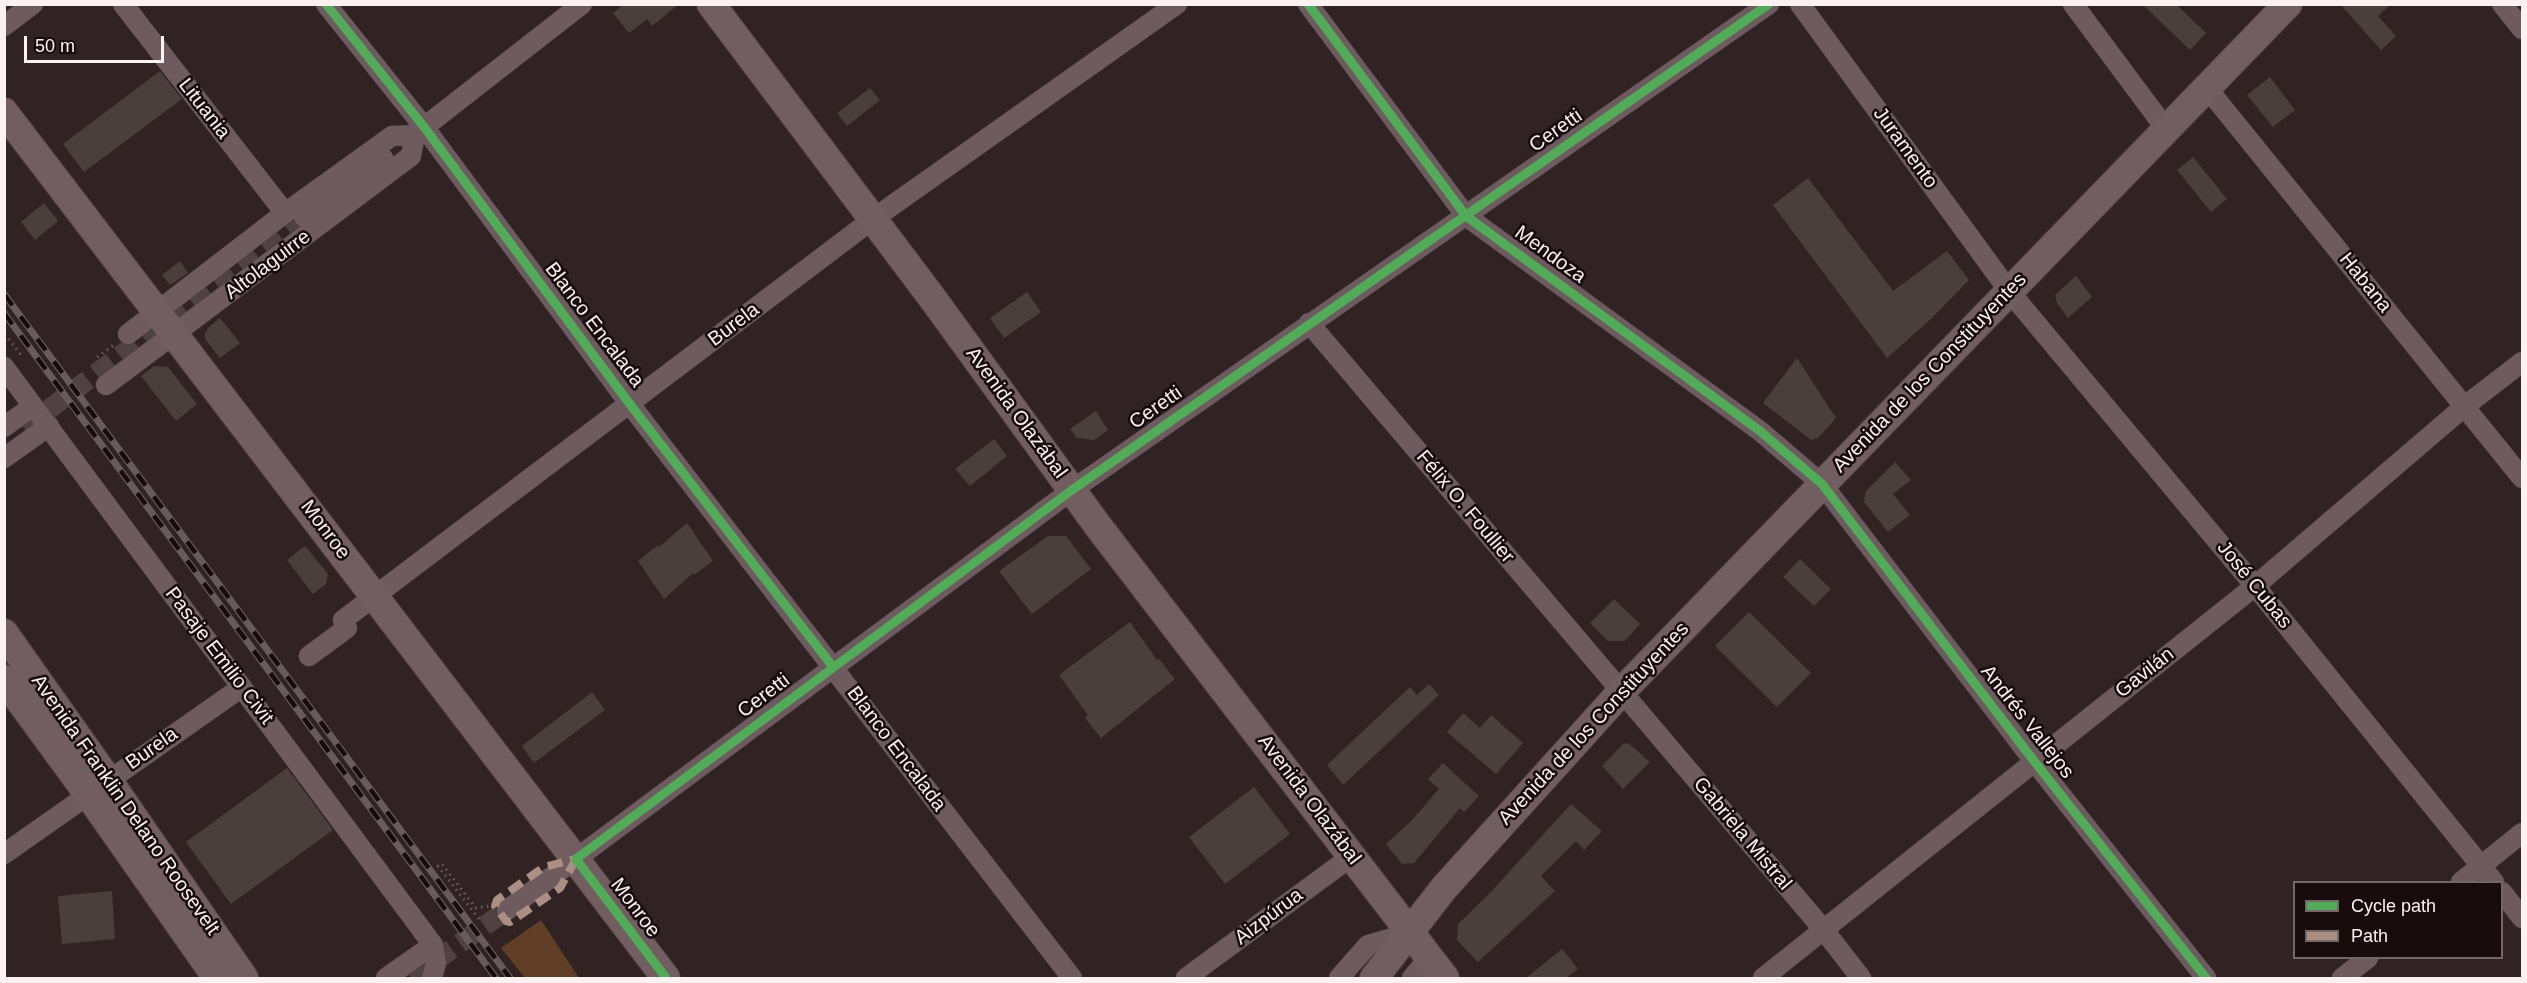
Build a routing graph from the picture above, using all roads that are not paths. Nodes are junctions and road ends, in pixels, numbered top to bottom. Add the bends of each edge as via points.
1 (33, 4) edge
2 (123, 4) edge
3 (326, 4) edge
4 (582, 4) edge
5 (711, 4) edge
6 (1177, 4) edge
7 (1308, 4) edge
8 (1769, 4) edge
9 (1800, 4) edge
10 (2073, 4) edge
11 (2288, 4) edge
12 (2502, 4) edge
13 (4, 26) edge
14 (2523, 29) edge
15 (2207, 88) junction
16 (4, 112) edge
17 (2166, 129) junction
18 (420, 131) junction
19 (295, 215) junction
20 (1466, 216) junction
21 (873, 219) junction
22 (2009, 291) junction
23 (158, 312) junction
24 (1309, 323) junction
25 (128, 334) dead end
26 (176, 335) junction
27 (2523, 362) edge
28 (4, 367) edge
29 (106, 385) dead end
30 (629, 403) junction
31 (33, 406) junction
32 (2465, 406) junction
33 (49, 426) junction
34 (4, 427) edge
35 (24, 428) tunnel mouth
36 (4, 442) edge
37 (4, 458) edge
38 (2523, 478) edge
39 (1822, 484) junction
40 (1072, 490) junction
41 (2255, 586) junction
42 (375, 596) junction
43 (4, 633) edge
44 (309, 656) dead end
45 (833, 667) junction
46 (4, 680) edge
47 (242, 687) junction
48 (1622, 691) junction
49 (2034, 761) junction
50 (98, 787) junction
51 (2523, 833) edge
52 (4, 854) edge
53 (1352, 856) junction
54 (576, 859) junction
55 (2481, 867) junction
56 (2462, 881) edge
57 (2493, 881) edge
58 (2503, 893) edge
59 (501, 908) tunnel mouth
60 (2523, 918) edge
61 (1823, 929) junction
62 (1410, 933) junction
63 (433, 945) junction
64 (2366, 959) edge
65 (1429, 972) edge
66 (217, 978) edge
67 (244, 978) edge
68 (386, 978) edge
69 (432, 978) edge
70 (666, 978) edge
71 (1072, 978) edge
72 (1186, 978) edge
73 (1339, 978) edge
74 (1374, 978) edge
75 (1762, 978) edge
76 (1861, 978) edge
77 (2206, 978) edge
78 (2342, 978) edge

1 - 13 street
2 - 19 street, Lituania
3 - 18 street, Blanco Encalada
4 - 18 street, Altolaguirre
5 - 21 main road, Avenida Olazábal
6 - 21 street, Burela
7 - 20 street, Mendoza
8 - 20 street, Ceretti
9 - 22 street, Juramento
10 - 17 street
11 - 15 main road, Avenida de los Constituyentes
12 - 14 street
15 - 17 main road, Avenida de los Constituyentes
15 - 32 street, Habana
16 - 23 main road, Monroe
17 - 22 main road, Avenida de los Constituyentes
18 - 19 street, Altolaguirre via 392,136
18 - 26 street, Altolaguirre via 411,156
18 - 30 street, Blanco Encalada
19 - 23 street, Altolaguirre
20 - 24 street, Ceretti
20 - 39 street, Mendoza via 1760,431
21 - 30 street, Burela
21 - 40 main road, Avenida Olazábal
22 - 39 main road, Avenida de los Constituyentes
22 - 41 street, José Cubas
23 - 25 street, Altolaguirre
23 - 26 main road, Monroe
24 - 40 street, Ceretti
24 - 48 street, Félix O. Foullier
26 - 29 street, Altolaguirre
26 - 42 main road, Monroe
27 - 32 street, Gavilán
28 - 31 street, Pasaje Emilio Civit
30 - 42 street, Burela
30 - 45 street, Blanco Encalada
31 - 33 street, Pasaje Emilio Civit
31 - 34 street
32 - 38 street, Habana
32 - 41 street, Gavilán
33 - 37 street
33 - 47 street, Pasaje Emilio Civit
35 - 36 street
39 - 48 main road, Avenida de los Constituyentes
39 - 49 street, Andrés Vallejos
40 - 45 street, Ceretti
40 - 53 main road, Avenida Olazábal
41 - 49 street, Gavilán
41 - 55 street, José Cubas
42 - 44 street, Burela via 342,620 347,627
42 - 54 main road, Monroe
43 - 50 main road, Avenida Franklin Delano Roosevelt
45 - 54 street, Ceretti
45 - 71 street, Blanco Encalada
46 - 50 main road, Avenida Franklin Delano Roosevelt
47 - 50 street, Burela
47 - 63 street, Pasaje Emilio Civit
48 - 61 street, Gabriela Mistral
48 - 62 main road, Avenida de los Constituyentes via 1444,888
49 - 61 street, Gavilán
49 - 77 street, Andrés Vallejos
50 - 52 street, Burela
50 - 66 main road, Avenida Franklin Delano Roosevelt
50 - 67 main road, Avenida Franklin Delano Roosevelt
51 - 55 street
53 - 62 main road, Avenida Olazábal
53 - 72 street, Aizpúrua
54 - 59 street, Ceretti via 544,867 497,900
54 - 70 main road, Monroe
55 - 56 street
55 - 57 street, José Cubas
58 - 60 street
61 - 75 street, Gavilán
61 - 76 street, Gabriela Mistral
62 - 65 main road, Avenida Olazábal
62 - 73 street via 1368,945
62 - 74 main road, Avenida de los Constituyentes
63 - 68 street
63 - 69 street via 436,963
64 - 78 street

